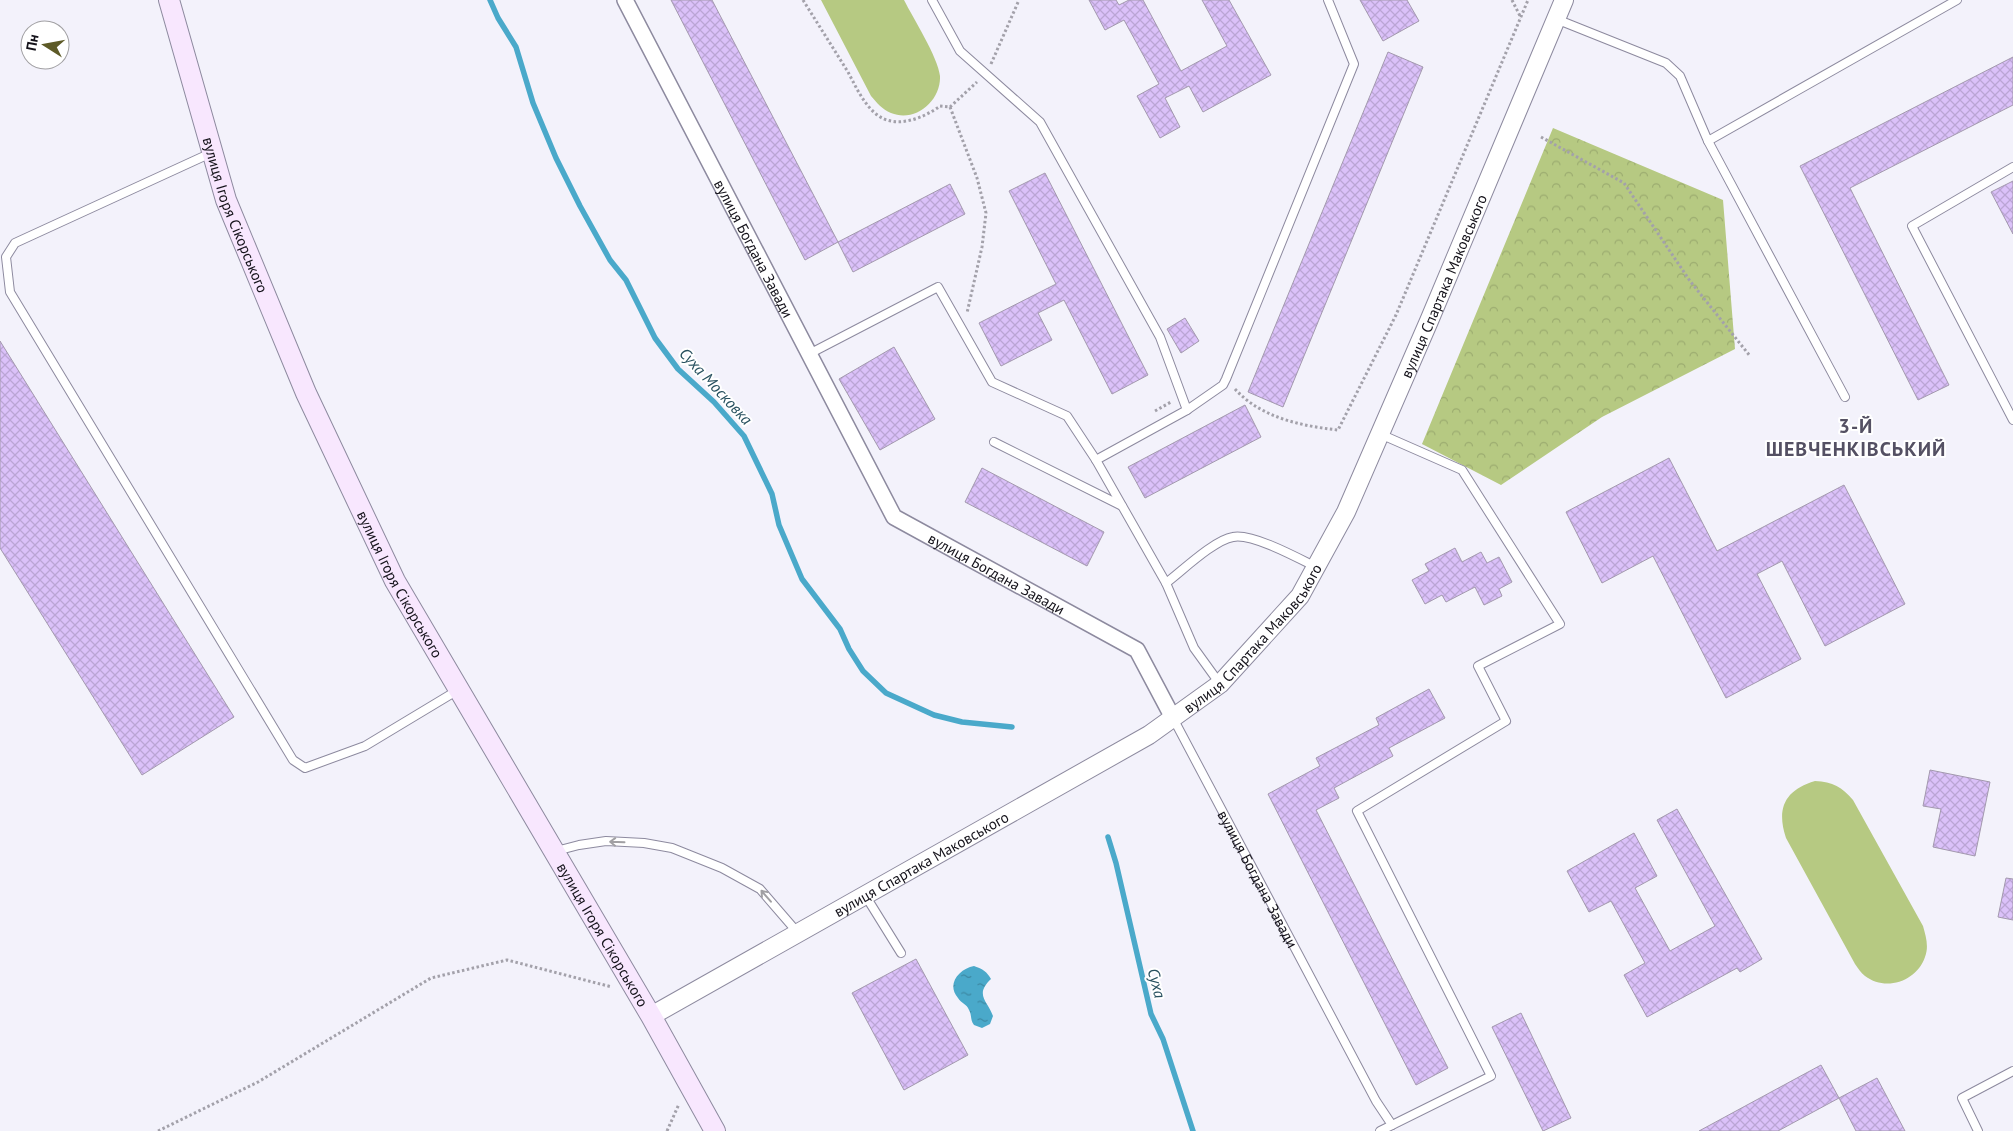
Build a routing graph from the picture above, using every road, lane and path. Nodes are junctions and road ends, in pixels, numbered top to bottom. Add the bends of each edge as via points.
1 (169, 0) edge
2 (625, 0) edge
3 (802, 0) edge
4 (932, 0) edge
5 (1020, 0) edge
6 (1328, 0) edge
7 (1512, 0) edge
8 (1528, 0) edge
9 (1564, 0) edge
10 (1937, 0) edge
11 (1957, 0) edge
12 (1941, 9) junction
13 (1521, 18) junction
14 (1556, 19) junction
15 (986, 74) junction
16 (950, 107) junction
17 (1541, 137) dead end
18 (1708, 141) junction
19 (213, 152) junction
20 (2013, 167) edge
21 (967, 317) dead end
22 (809, 354) junction
23 (1750, 356) dead end
24 (1226, 379) junction
25 (1181, 396) junction
26 (1845, 397) dead end
27 (1186, 410) junction
28 (1148, 416) dead end
29 (2013, 420) edge
30 (1380, 434) junction
31 (994, 442) dead end
32 (1096, 460) junction
33 (1122, 506) junction
34 (1316, 568) junction
35 (1166, 583) junction
36 (1220, 684) junction
37 (459, 689) junction
38 (1173, 718) junction
39 (555, 852) junction
40 (865, 895) junction
41 (798, 933) junction
42 (901, 953) dead end
43 (638, 994) junction
44 (652, 1016) junction
45 (2013, 1071) edge
46 (688, 1084) junction
47 (1392, 1125) junction
48 (158, 1131) edge
49 (667, 1131) edge
50 (714, 1131) edge
51 (1380, 1131) edge
52 (1978, 1131) edge

1 - 19 main road, вулиця Ігоря Сікорського
2 - 22 street, вулиця Богдана Завади
3 - 16 path via 860,96 877,115 904,121 918,119 940,106
4 - 15 lane via 960,51
5 - 15 path
6 - 24 lane via 1354,64
7 - 13 path
8 - 13 path
9 - 14 street, вулиця Спартака Маковського
10 - 12 lane
11 - 12 lane
12 - 18 lane
13 - 24 path via 1396,315 1338,430 1298,424 1268,413 1239,394
14 - 18 lane via 1666,63 1680,76
14 - 30 street, вулиця Спартака Маковського
15 - 16 path
15 - 25 lane via 1040,122 1160,337
16 - 21 path via 977,178 986,212
17 - 23 path via 1624,184 1690,281
18 - 26 lane
19 - 37 main road, вулиця Ігоря Сікорського via 226,200 306,394 395,581
19 - 37 lane via 15,243 6,257 10,292 293,760 305,768 365,746
20 - 29 lane via 1912,226
22 - 32 lane via 938,287 992,382 1068,416
22 - 38 street, вулиця Богдана Завади via 894,517 1137,650
24 - 27 lane via 1223,385
25 - 27 lane
25 - 28 path
27 - 32 lane
30 - 34 street, вулиця Спартака Маковського via 1346,512
30 - 47 lane via 1462,470 1560,624 1478,666 1506,721 1357,811 1491,1076
31 - 33 lane
32 - 33 lane
33 - 35 lane
34 - 35 lane via 1252,538 1233,536 1217,542
34 - 36 street, вулиця Спартака Маковського via 1300,596
35 - 36 lane via 1194,648
36 - 38 street, вулиця Спартака Маковського
37 - 39 main road, вулиця Ігоря Сікорського
38 - 40 street, вулиця Спартака Маковського via 1149,735
38 - 47 lane, вулиця Богдана Завади via 1376,1101
41 -> 39 lane via 760,889 722,868 672,848 606,841
39 - 43 main road, вулиця Ігоря Сікорського
40 - 41 street, вулиця Спартака Маковського
40 - 42 lane
41 - 44 street, вулиця Спартака Маковського
43 - 44 main road, вулиця Ігоря Сікорського
43 - 48 path via 508,960 431,978 258,1082
44 - 46 main road, вулиця Ігоря Сікорського
45 - 52 lane via 1962,1098
46 - 49 path
46 - 50 main road, вулиця Ігоря Сікорського
47 - 51 lane

